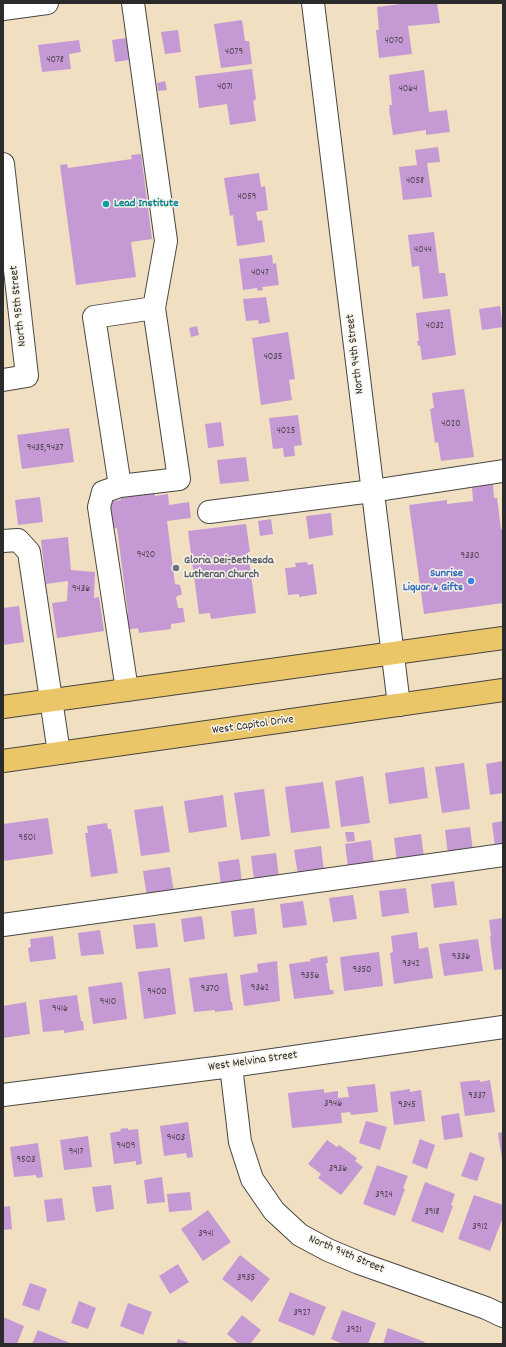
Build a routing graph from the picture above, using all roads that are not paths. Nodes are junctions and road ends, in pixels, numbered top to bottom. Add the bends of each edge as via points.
1 (47, 3) edge
2 (132, 3) edge
3 (313, 3) edge
4 (3, 9) edge
5 (3, 164) edge
6 (154, 308) junction
7 (3, 380) edge
8 (503, 471) edge
9 (120, 486) junction
10 (372, 490) junction
11 (208, 512) dead end
12 (3, 541) edge
13 (503, 638) edge
14 (393, 653) junction
15 (127, 690) junction
16 (503, 690) edge
17 (51, 700) junction
18 (399, 705) junction
19 (3, 707) edge
20 (60, 753) junction
21 (3, 761) edge
22 (503, 855) edge
23 (3, 925) edge
24 (503, 1027) edge
25 (231, 1066) junction
26 (3, 1095) edge
27 (503, 1316) edge

1 - 4 street
2 - 6 street via 166,241
3 - 10 street, North 94th Street
5 - 7 street, North 95th Street via 27,376
6 - 9 street via 94,317
6 - 9 street via 179,479
8 - 10 street
9 - 15 street via 103,492 99,507
10 - 11 street
10 - 14 street, North 94th Street
12 - 17 street via 18,540 29,552
13 - 14 main road
14 - 15 main road
14 - 18 street, North 94th Street
15 - 17 main road
16 - 18 main road, West Capitol Drive
17 - 19 main road
17 - 20 street
18 - 20 main road, West Capitol Drive
20 - 21 main road, West Capitol Drive
22 - 23 street
24 - 25 street, West Melvina Street
25 - 26 street, West Melvina Street
25 - 27 street, North 94th Street via 240,1142 252,1179 274,1211 300,1235 359,1263

